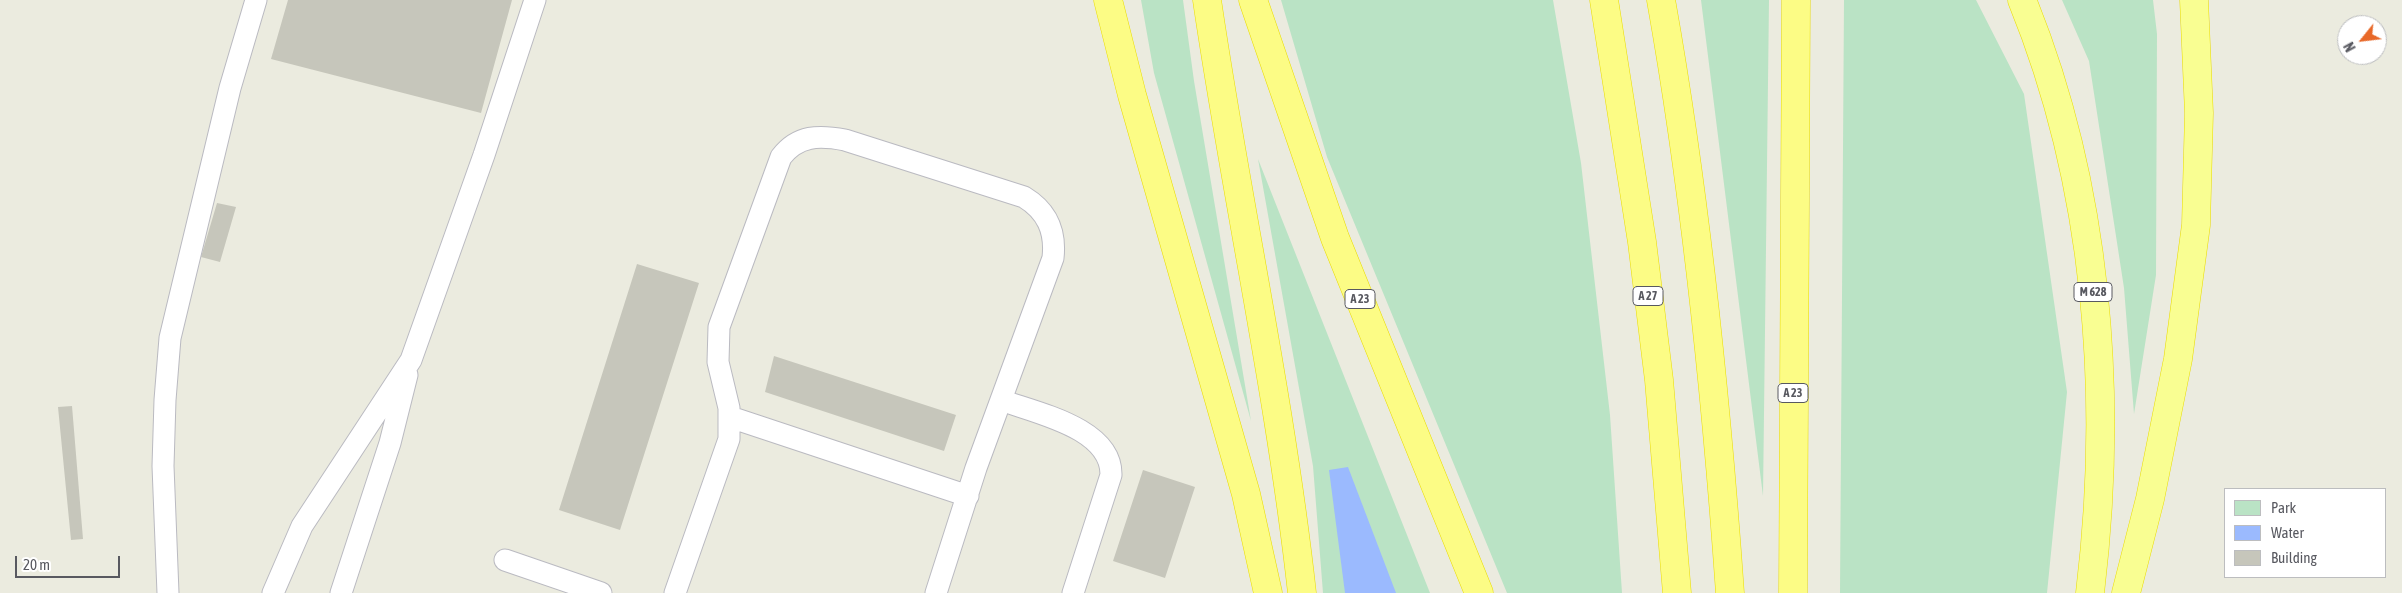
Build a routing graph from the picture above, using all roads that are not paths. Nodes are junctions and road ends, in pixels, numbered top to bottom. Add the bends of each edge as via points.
1 (256, 0) edge
2 (535, 0) edge
3 (1108, 0) edge
4 (1207, 0) edge
5 (1253, 0) edge
6 (1604, 0) edge
7 (1661, 0) edge
8 (1796, 0) edge
9 (2022, 0) edge
10 (2194, 0) edge
11 (411, 360) junction
12 (1001, 400) junction
13 (730, 417) junction
14 (968, 496) junction
15 (505, 560) dead end
16 (168, 593) edge
17 (273, 593) edge
18 (341, 593) edge
19 (601, 593) edge
20 (675, 593) edge
21 (936, 593) edge
22 (1073, 593) edge
23 (1268, 593) edge
24 (1302, 593) edge
25 (1479, 593) edge
26 (1678, 593) edge
27 (1730, 593) edge
28 (1793, 593) edge
29 (2090, 593) edge
30 (2126, 593) edge

1 - 16 lane via 230,88 170,338 163,466
2 - 11 lane
3 - 23 highway via 1132,96 1246,494
4 - 24 highway via 1292,506
5 - 25 highway, A 23 via 1335,238
6 - 26 highway, A 27 via 1659,380
7 - 27 highway via 1690,182 1720,458
8 - 28 highway, A 23
9 - 29 highway, M 628 via 2060,108 2090,259 2100,370 2100,410 2096,540
10 - 30 highway via 2199,113 2196,225 2178,359 2150,499
11 - 17 lane via 302,526
11 - 18 lane via 390,443
12 - 13 lane via 1053,258 1050,222 1024,197 845,140 816,136 793,144 781,157 719,327 718,362
12 - 14 lane
12 - 22 lane via 1077,428 1101,446 1108,458 1111,475
13 - 14 lane
13 - 20 lane via 726,452
14 - 21 lane
15 - 19 lane

